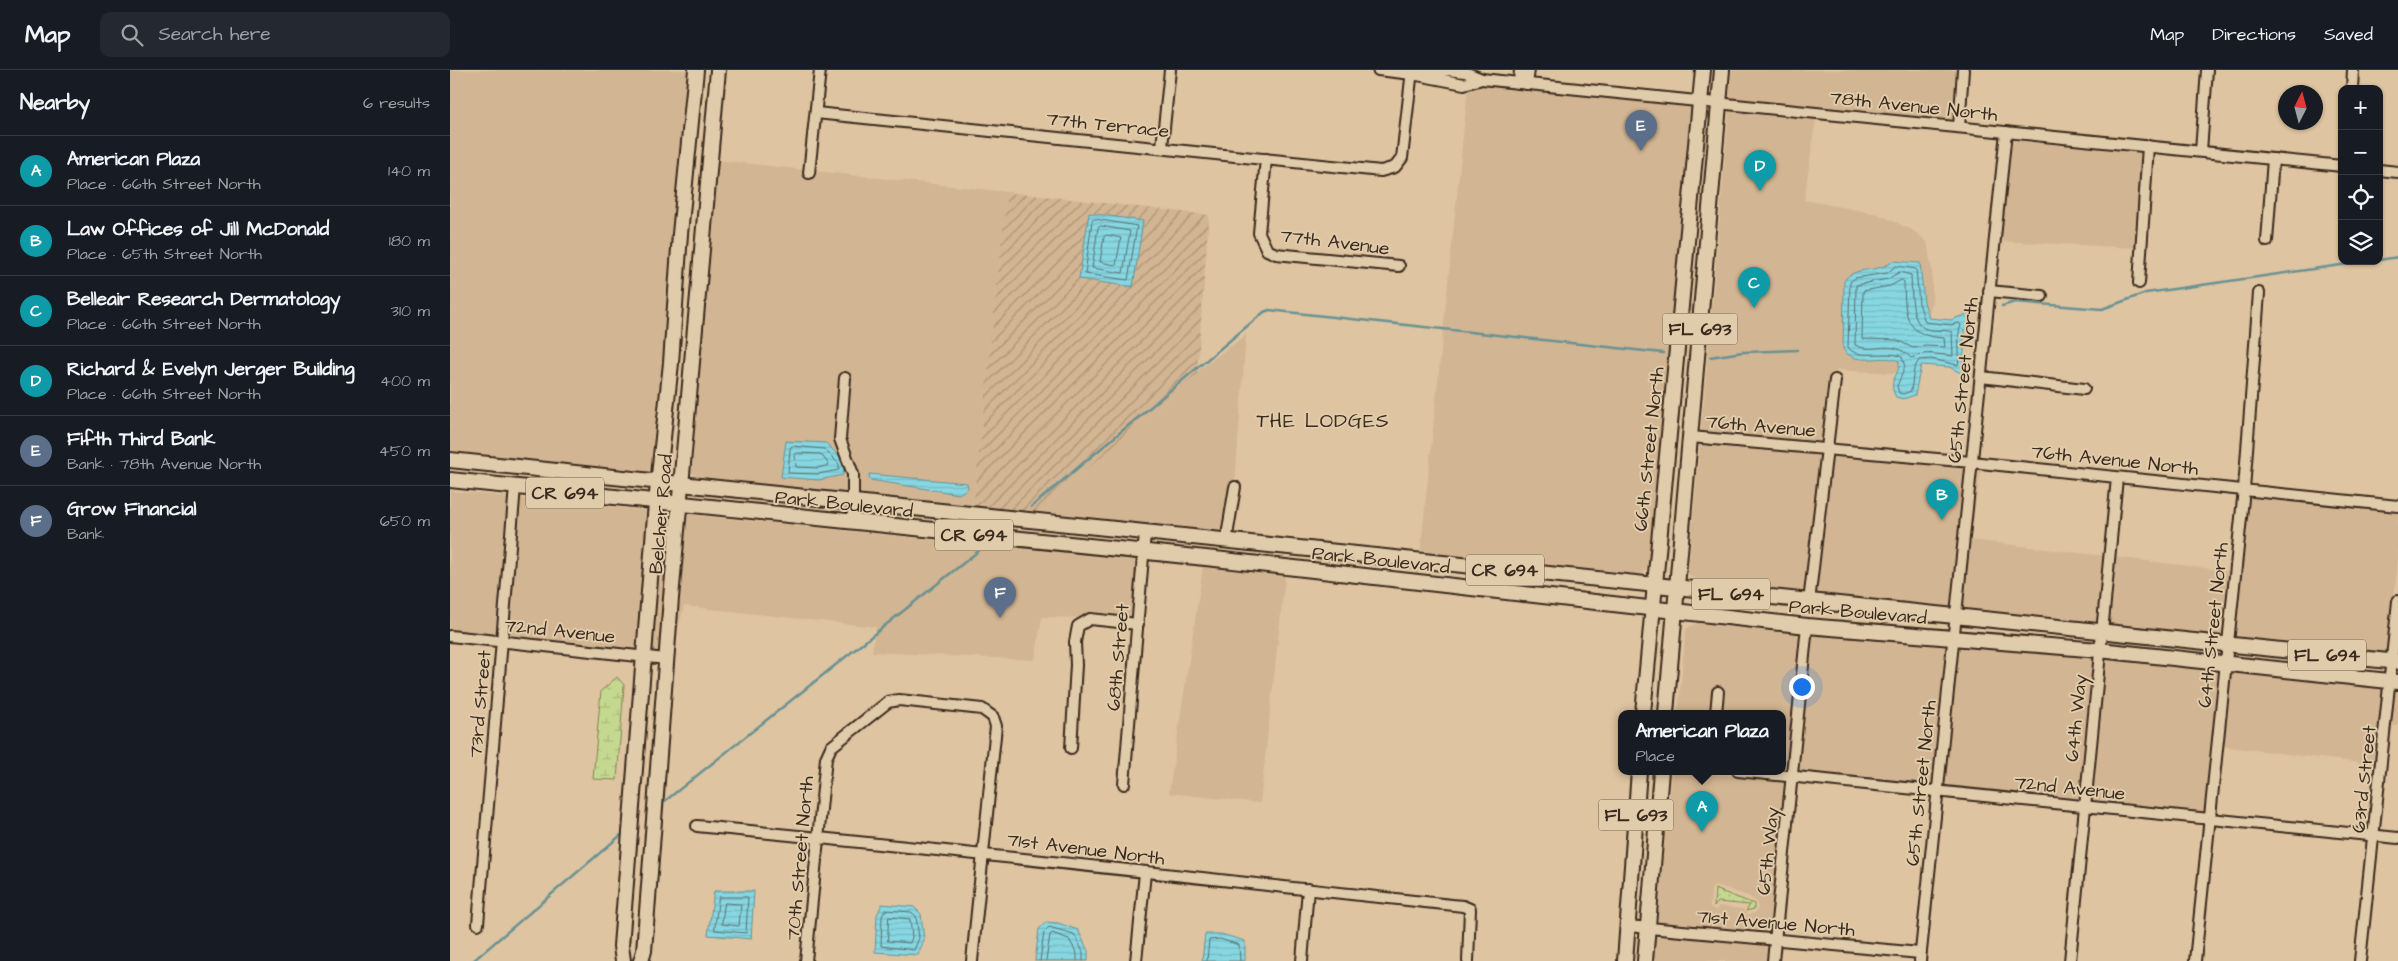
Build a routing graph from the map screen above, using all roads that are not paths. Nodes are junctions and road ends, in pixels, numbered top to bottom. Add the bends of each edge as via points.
1 (696, 70) edge
2 (718, 70) edge
3 (820, 70) edge
4 (1170, 70) edge
5 (1378, 70) edge
6 (1520, 70) edge
7 (1529, 70) edge
8 (1703, 70) edge
9 (1722, 70) edge
10 (1963, 70) edge
11 (2207, 70) edge
12 (2353, 70) edge
13 (1412, 72) edge
14 (1523, 84) junction
15 (2352, 85) edge
16 (1700, 102) junction
17 (1718, 104) junction
18 (816, 112) junction
19 (1959, 127) junction
20 (2006, 132) junction
21 (2148, 146) junction
22 (1162, 147) junction
23 (2201, 151) junction
24 (1266, 159) junction
25 (2272, 159) junction
26 (2338, 166) edge
27 (2383, 170) edge
28 (2398, 172) edge
29 (809, 173) dead end
30 (2266, 241) dead end
31 (1399, 266) dead end
32 (2139, 283) dead end
33 (1989, 291) junction
34 (2259, 293) dead end
35 (2042, 296) dead end
36 (1981, 377) junction
37 (845, 378) dead end
38 (1835, 380) dead end
39 (2084, 390) dead end
40 (1691, 437) junction
41 (1828, 448) junction
42 (450, 460) edge
43 (1971, 462) junction
44 (2118, 478) junction
45 (450, 480) edge
46 (659, 482) junction
47 (681, 485) junction
48 (515, 487) junction
49 (1235, 487) dead end
50 (2244, 489) junction
51 (656, 503) junction
52 (854, 503) junction
53 (679, 506) junction
54 (2398, 506) edge
55 (853, 523) junction
56 (1145, 533) junction
57 (1226, 542) junction
58 (1144, 553) junction
59 (1436, 564) junction
60 (1372, 577) junction
61 (1654, 585) junction
62 (1676, 588) junction
63 (2398, 601) edge
64 (1809, 602) junction
65 (1652, 609) junction
66 (1674, 612) junction
67 (1955, 617) junction
68 (1138, 624) junction
69 (1807, 626) junction
70 (2101, 631) junction
71 (450, 636) edge
72 (1953, 638) junction
73 (502, 642) junction
74 (2227, 646) junction
75 (2099, 650) junction
76 (643, 657) junction
77 (666, 659) junction
78 (2395, 662) edge
79 (2226, 665) junction
80 (2394, 682) edge
81 (1718, 692) dead end
82 (1643, 710) edge
83 (1666, 710) edge
84 (1716, 710) edge
85 (1071, 748) dead end
86 (1638, 775) edge
87 (1661, 775) edge
88 (1782, 775) edge
89 (1793, 776) junction
90 (1124, 784) dead end
91 (1937, 791) junction
92 (2084, 806) junction
93 (2208, 819) junction
94 (697, 826) dead end
95 (2375, 836) junction
96 (818, 838) junction
97 (2398, 838) edge
98 (982, 853) junction
99 (1145, 873) junction
100 (1308, 890) junction
101 (478, 924) dead end
102 (1628, 926) junction
103 (1648, 928) junction
104 (1775, 940) junction
105 (1920, 957) edge
106 (623, 961) edge
107 (641, 961) edge
108 (806, 961) edge
109 (972, 961) edge
110 (1136, 961) edge
111 (1302, 961) edge
112 (1468, 961) edge
113 (1625, 961) edge
114 (1645, 961) edge
115 (1773, 961) edge
116 (2070, 961) edge
117 (2195, 961) edge
118 (2360, 961) edge

1 - 46 main road, Belcher Road
2 - 47 main road, Belcher Road
3 - 18 street
4 - 22 street
5 - 13 street, 78th Avenue North
6 - 14 street
7 - 14 street
8 - 16 main road, 66th Street North / FL 693
9 - 17 main road, FL 693
10 - 19 street
11 - 23 street
12 - 15 street
13 - 14 street, 78th Avenue North via 1448,70 1482,79
13 - 24 street, 77th Terrace via 1403,155 1395,167 1381,172
14 - 16 street, 78th Avenue North
16 - 17 street, 78th Avenue North
16 - 61 main road, 66th Street North / FL 693
17 - 19 street, 78th Avenue North
17 - 40 main road, FL 693
18 - 22 street, 77th Terrace
18 - 29 street
19 - 20 street, 78th Avenue North
20 - 21 street, 78th Avenue North
20 - 33 street, 65th Street North
21 - 23 street, 78th Avenue North
21 - 32 street
22 - 24 street, 77th Terrace
23 - 25 street, 78th Avenue North
24 - 31 street, 77th Avenue via 1259,233 1267,250 1276,254
25 - 26 street, 78th Avenue North
25 - 30 street
27 - 28 street
33 - 35 street
33 - 36 street, 65th Street North
34 - 50 street, 64th Street North
36 - 39 street
36 - 43 street, 65th Street North
37 - 52 street via 840,439 854,474
38 - 41 street
40 - 41 street, 76th Avenue
40 - 62 main road, FL 693
41 - 43 street, 76th Avenue North
41 - 64 street
42 - 46 main road, Park Boulevard / CR 694
43 - 44 street, 76th Avenue North
43 - 67 street, 65th Street North
44 - 50 street, 76th Avenue North
44 - 70 street, 64th Way
45 - 48 main road, Park Boulevard / CR 694
46 - 47 main road, Park Boulevard / CR 694
46 - 51 main road, Belcher Road
47 - 52 main road, Park Boulevard / CR 694
47 - 53 main road, Belcher Road
48 - 51 main road, Park Boulevard / CR 694
48 - 73 street, 73rd Street
49 - 57 street
50 - 54 street, 76th Avenue North
50 - 74 street, 64th Street North
51 - 53 main road, Park Boulevard / CR 694
51 - 76 main road, Belcher Road
52 - 55 street
52 - 56 main road, Park Boulevard / CR 694
53 - 55 main road, Park Boulevard / CR 694
53 - 77 main road, Belcher Road
55 - 58 main road, Park Boulevard / CR 694
56 - 57 main road, Park Boulevard / CR 694
56 - 58 street, 68th Street
57 - 59 main road, Park Boulevard / CR 694
58 - 60 main road, Park Boulevard / CR 694
58 - 68 street, 68th Street
59 - 60 main road via 1420,570 1389,567 1376,570
59 - 61 main road, Park Boulevard / CR 694
60 - 65 main road, Park Boulevard / CR 694
61 - 62 main road, Park Boulevard / FL 694
61 - 65 main road, 66th Street North / FL 693
62 - 64 main road, Park Boulevard / FL 694
62 - 66 main road, FL 693
63 - 78 street, 63rd Street
64 - 67 main road, Park Boulevard / FL 694
65 - 66 main road, Park Boulevard / FL 694
65 - 82 main road, 66th Street North / FL 693
66 - 69 main road, Park Boulevard / FL 694
66 - 83 main road, FL 693
67 - 70 main road, Park Boulevard / FL 694
67 - 72 street, 65th Street North
68 - 85 street via 1090,619 1078,626
68 - 90 street, 68th Street
69 - 72 main road, Park Boulevard / FL 694
69 - 89 street, 65th Way
70 - 74 main road, Park Boulevard / FL 694
70 - 75 street, 64th Way
71 - 73 street, 72nd Avenue
72 - 75 main road, Park Boulevard / FL 694
72 - 91 street, 65th Street North
73 - 76 street, 72nd Avenue
73 - 101 street, 73rd Street
74 - 78 main road, Park Boulevard / FL 694
74 - 79 street, 64th Street North
75 - 79 main road, Park Boulevard / FL 694
75 - 92 street, 64th Way
76 - 77 street, 72nd Avenue
76 - 106 main road, Belcher Road via 622,936
77 - 107 main road, Belcher Road
78 - 80 street, 63rd Street
79 - 80 main road, Park Boulevard / FL 694
79 - 93 street, 64th Street North
80 - 95 street, 63rd Street
81 - 84 street
86 - 102 main road, FL 693
87 - 103 main road, FL 693
88 - 89 street, 72nd Avenue
89 - 91 street, 72nd Avenue
89 - 104 street, 65th Way
91 - 92 street, 72nd Avenue
91 - 105 street, 65th Street North
92 - 93 street, 72nd Avenue
92 - 116 street, 64th Way
93 - 95 street, 72nd Avenue
93 - 117 street, 64th Street North
94 - 96 street, 71st Avenue North
95 - 97 street, 72nd Avenue
95 - 118 street, 63rd Street
96 - 98 street, 71st Avenue North
96 - 98 street, 70th Street North via 826,758 832,747 888,702 899,700 982,709 993,717 996,726
96 - 108 street, 70th Street North
98 - 99 street, 71st Avenue North
98 - 109 street
99 - 100 street, 71st Avenue North
99 - 110 street
100 - 111 street
100 - 112 street, 71st Avenue North via 1470,909
102 - 103 street, 71st Avenue North
102 - 113 main road, FL 693
103 - 104 street, 71st Avenue North
103 - 114 main road, FL 693
104 - 105 street, 71st Avenue North
104 - 115 street, 65th Way

